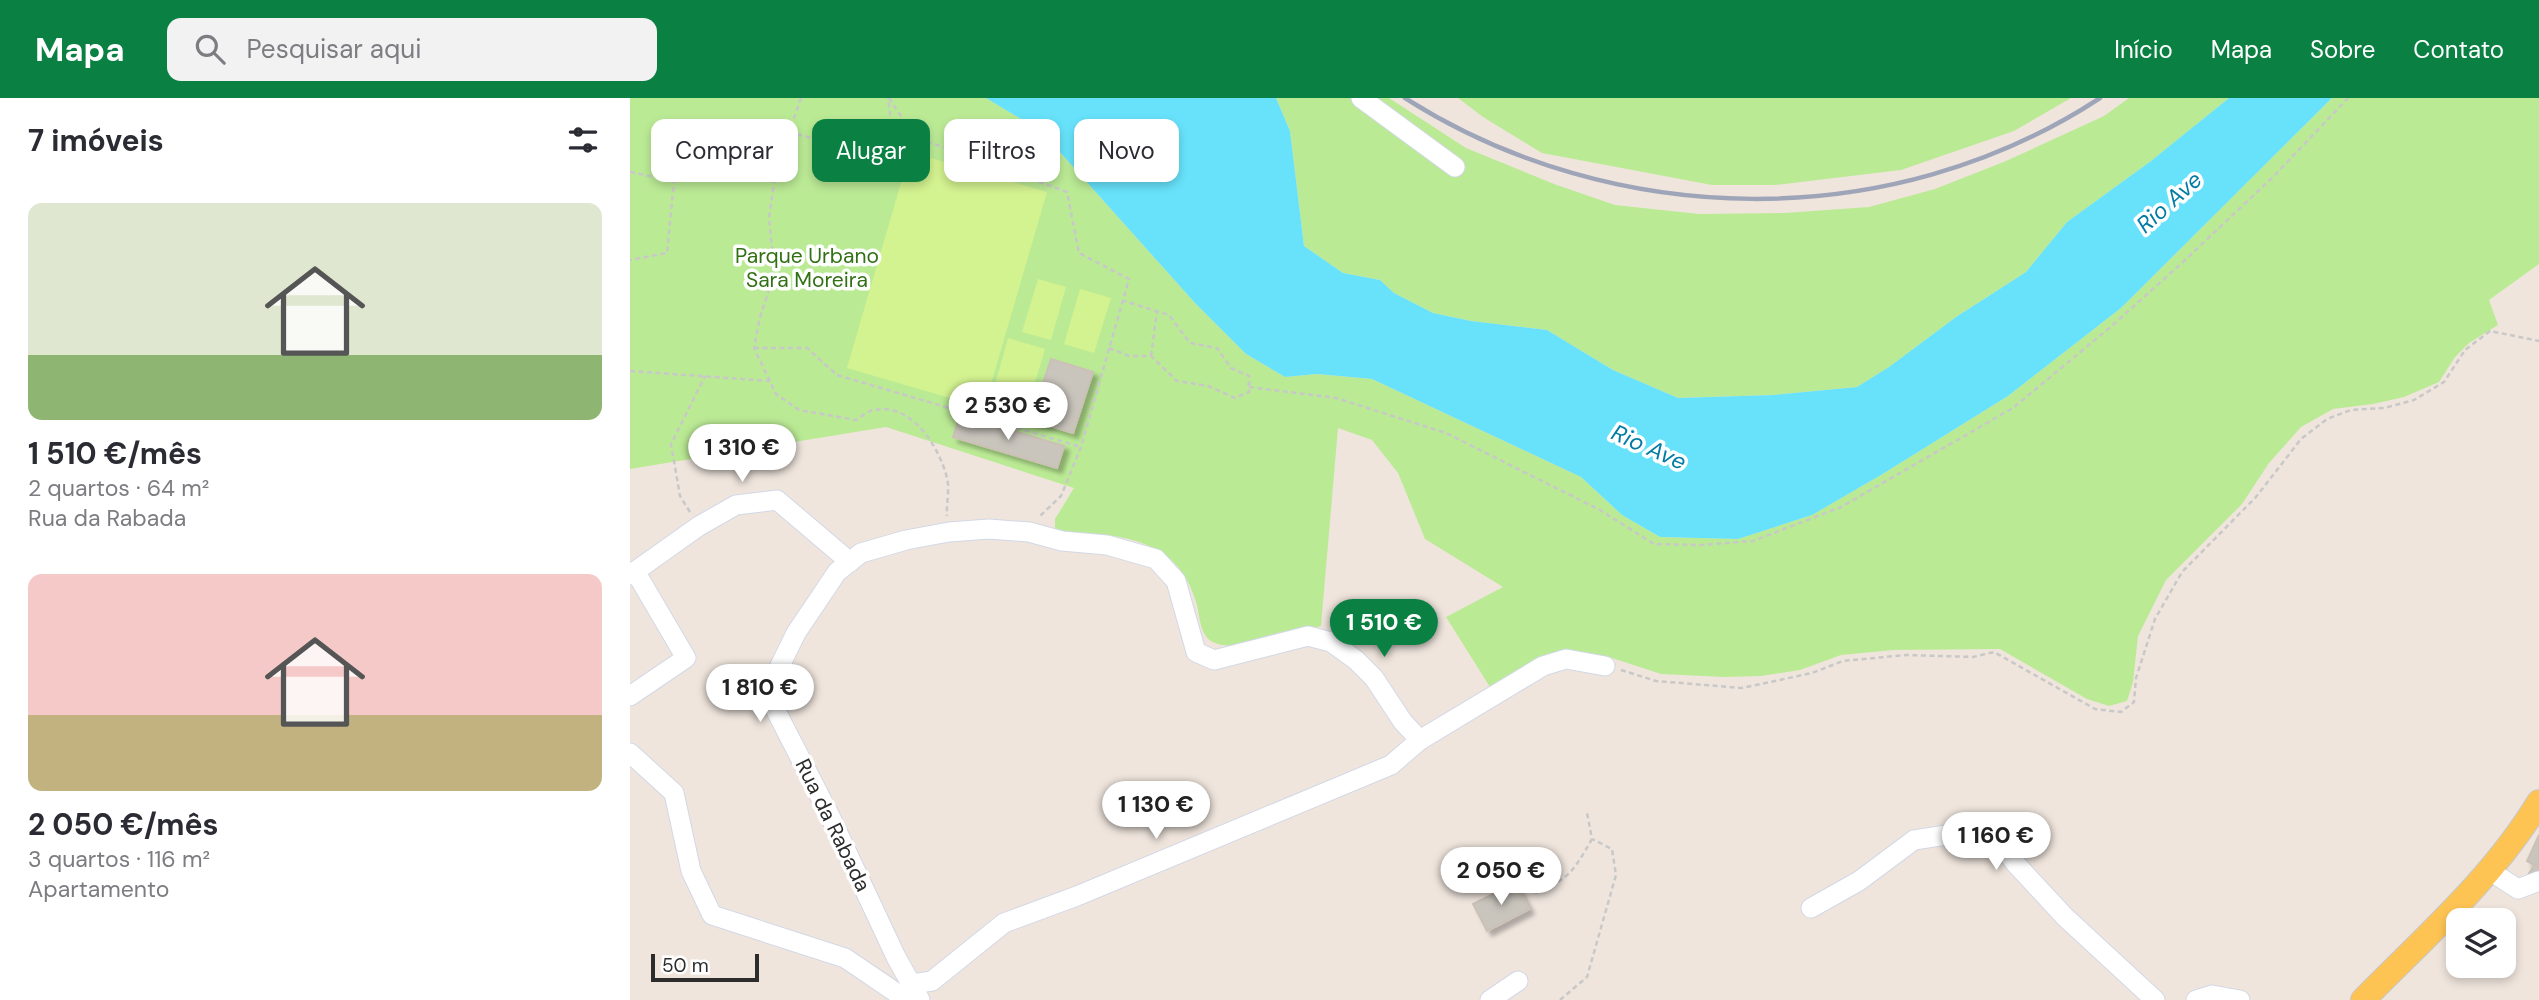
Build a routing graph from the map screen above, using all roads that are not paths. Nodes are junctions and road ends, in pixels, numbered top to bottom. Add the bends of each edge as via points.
1 (1362, 98) edge
2 (1455, 167) dead end
3 (850, 562) junction
4 (633, 573) edge
5 (1605, 666) road end
6 (630, 696) edge
7 (1420, 740) junction
8 (630, 753) edge
9 (2539, 802) edge
10 (2490, 871) junction
11 (2539, 881) edge
12 (1811, 908) dead end
13 (1518, 981) dead end
14 (913, 994) edge
15 (1490, 1000) edge
16 (2155, 1000) edge
17 (2196, 1000) edge
18 (2240, 1000) edge
19 (2363, 1000) edge

1 - 2 street
3 - 4 street via 777,500 736,505
3 - 7 street, Rua da Rabada via 861,553 906,540 989,529 1107,545 1156,559 1176,581 1196,652 1214,660 1308,636 1331,642 1374,678
3 - 14 street, Rua da Rabada via 837,572 796,634 775,676 776,711
4 - 6 street via 686,658
5 - 7 street via 1566,659 1543,666
7 - 14 street via 1391,765 1004,923
8 - 14 street via 674,793 691,871 712,915 845,958
9 - 10 main road
10 - 11 street via 2518,890
10 - 19 main road
12 - 16 street via 1859,881 1914,840 1966,832 1999,841 2065,917
13 - 15 street
17 - 18 street via 2213,995

